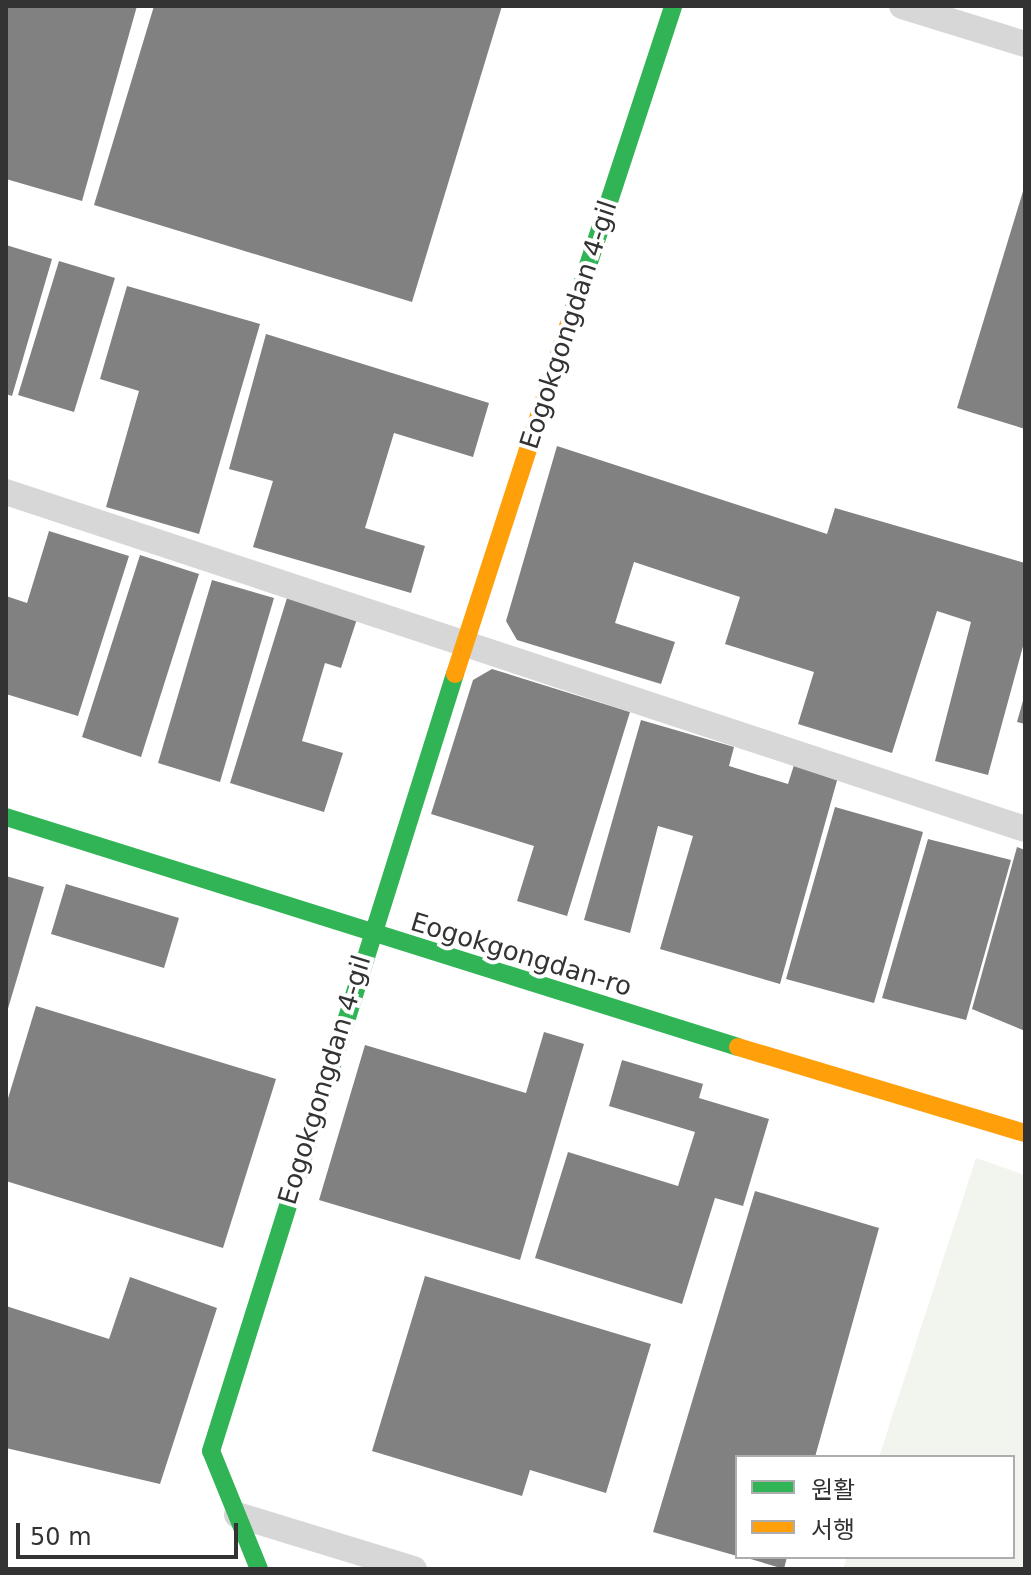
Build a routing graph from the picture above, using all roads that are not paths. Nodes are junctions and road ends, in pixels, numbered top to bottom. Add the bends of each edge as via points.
1 (673, 6) edge
2 (902, 6) edge
3 (1025, 44) edge
4 (6, 492) edge
5 (465, 644) junction
6 (6, 817) edge
7 (1025, 829) edge
8 (369, 936) junction
9 (1025, 1133) edge
10 (237, 1515) junction
11 (259, 1569) edge
12 (414, 1569) edge

1 - 5 street, Eogokgongdan 4-gil
2 - 3 street
4 - 5 street
5 - 7 street
5 - 8 street, Eogokgongdan 4-gil
6 - 8 street, Eogokgongdan-ro
8 - 9 street, Eogokgongdan-ro
8 - 10 street, Eogokgongdan 4-gil via 211,1451
10 - 11 street, Eogokgongdan 4-gil
10 - 12 street

